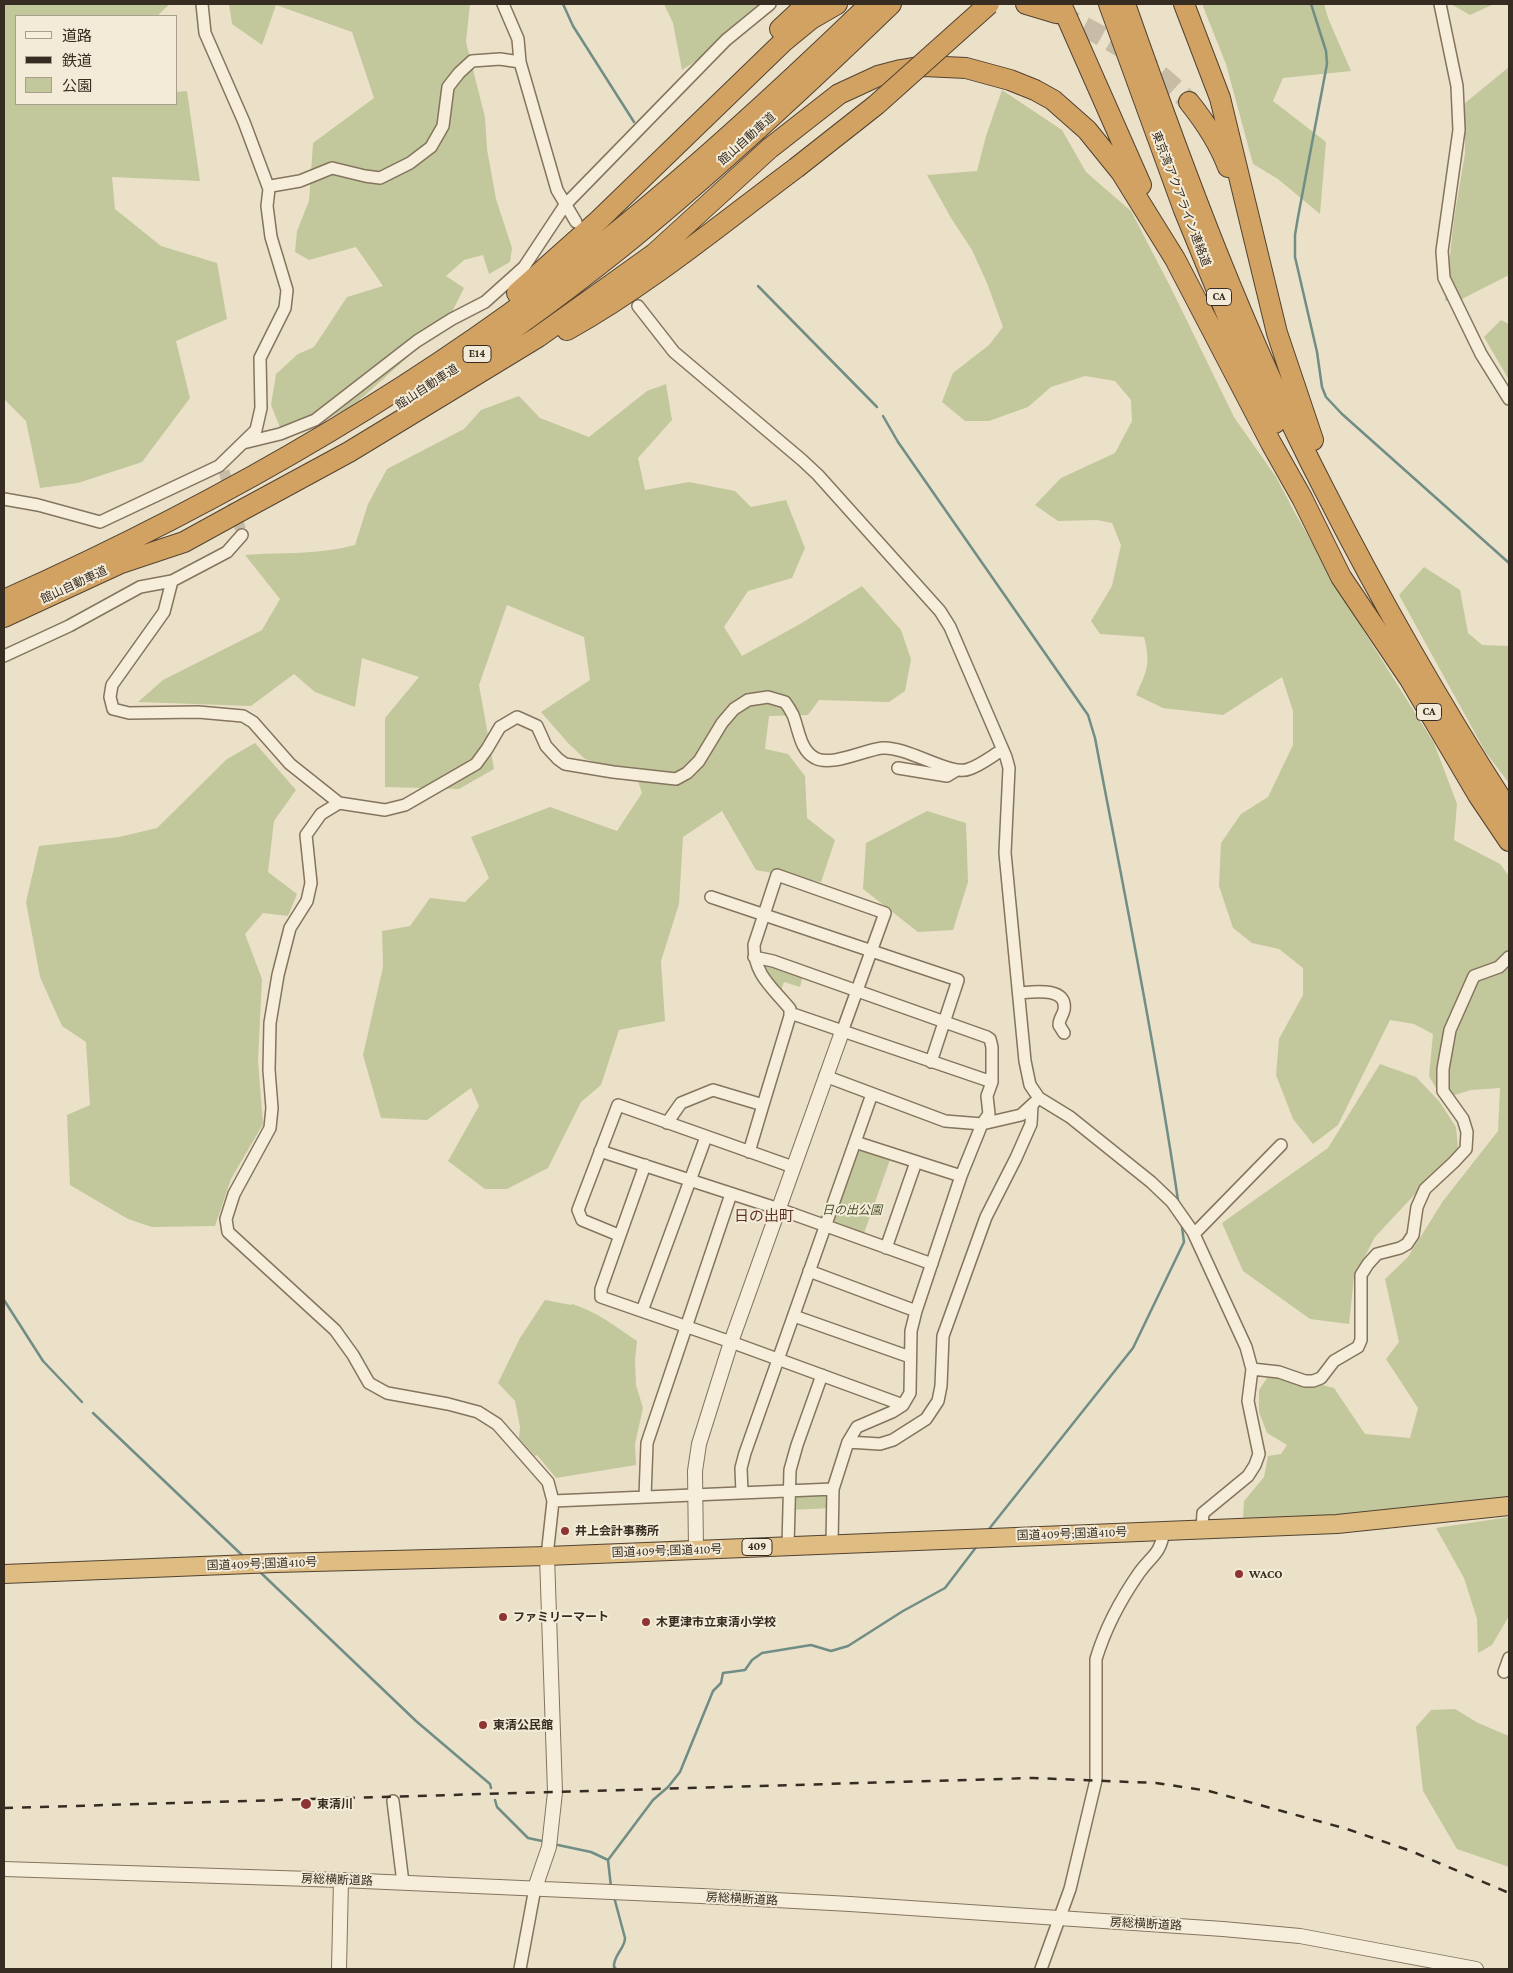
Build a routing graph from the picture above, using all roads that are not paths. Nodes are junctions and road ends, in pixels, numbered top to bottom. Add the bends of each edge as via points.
1 (202, 4) edge
2 (503, 4) edge
3 (770, 4) edge
4 (807, 4) edge
5 (837, 4) edge
6 (870, 4) edge
7 (891, 4) edge
8 (989, 4) edge
9 (1026, 4) edge
10 (1110, 4) edge
11 (1125, 4) edge
12 (1184, 4) edge
13 (1440, 4) edge
14 (1058, 8) edge
15 (520, 62) junction
16 (1189, 102) tunnel mouth
17 (684, 140) junction
18 (269, 189) junction
19 (565, 204) junction
20 (576, 222) dead end
21 (1254, 236) junction
22 (1175, 259) junction
23 (638, 306) dead end
24 (443, 359) junction
25 (436, 398) junction
26 (1509, 399) edge
27 (241, 444) junction
28 (4, 499) edge
29 (242, 535) dead end
30 (121, 563) junction
31 (1361, 576) junction
32 (172, 581) junction
33 (4, 600) edge
34 (4, 617) edge
35 (4, 656) edge
36 (1416, 676) junction
37 (1002, 750) junction
38 (898, 768) dead end
39 (957, 770) junction
40 (339, 803) junction
41 (1509, 810) edge
42 (1509, 841) edge
43 (711, 897) dead end
44 (764, 914) junction
45 (871, 951) junction
46 (754, 957) junction
47 (1509, 957) edge
48 (856, 990) junction
49 (1019, 993) junction
50 (790, 1013) junction
51 (944, 1022) junction
52 (842, 1032) junction
53 (1064, 1033) dead end
54 (931, 1062) junction
55 (825, 1076) junction
56 (992, 1082) junction
57 (872, 1094) junction
58 (1036, 1101) junction
59 (763, 1104) junction
60 (667, 1123) junction
61 (982, 1124) junction
62 (706, 1137) junction
63 (854, 1142) junction
64 (1281, 1145) dead end
65 (600, 1151) junction
66 (749, 1152) junction
67 (916, 1162) junction
68 (645, 1165) junction
69 (793, 1167) junction
70 (961, 1176) junction
71 (690, 1180) junction
72 (731, 1194) junction
73 (779, 1209) junction
74 (825, 1226) junction
75 (1194, 1234) junction
76 (619, 1238) junction
77 (886, 1248) junction
78 (932, 1264) junction
79 (809, 1271) junction
80 (642, 1311) junction
81 (916, 1311) junction
82 (794, 1316) junction
83 (686, 1326) junction
84 (731, 1342) junction
85 (910, 1357) junction
86 (779, 1359) junction
87 (1252, 1369) junction
88 (822, 1375) junction
89 (903, 1405) junction
90 (848, 1442) junction
91 (833, 1489) junction
92 (788, 1490) junction
93 (742, 1493) junction
94 (695, 1495) junction
95 (645, 1497) junction
96 (553, 1502) junction
97 (1509, 1506) edge
98 (1202, 1529) junction
99 (1164, 1531) junction
100 (832, 1544) junction
101 (788, 1546) junction
102 (696, 1550) junction
103 (547, 1556) junction
104 (4, 1574) edge
105 (1509, 1658) edge
106 (1504, 1672) dead end
107 (393, 1802) dead end
108 (4, 1869) edge
109 (341, 1880) junction
110 (403, 1883) junction
111 (535, 1888) junction
112 (1059, 1919) junction
113 (339, 1969) edge
114 (520, 1969) edge
115 (1041, 1969) edge
116 (1476, 1969) edge

1 - 18 street via 205,33
2 - 15 street via 518,39
3 - 19 street via 726,40
4 - 17 highway via 755,54 697,119
5 - 17 highway via 784,42
6 - 24 highway, 館山自動車道 / E14 via 720,144 616,232
7 - 30 highway, 館山自動車道 / E14 via 723,161 618,250 538,310 452,372 350,437 241,501
8 - 25 highway, bridge via 876,105 656,274 605,309
9 - 14 highway
10 - 31 highway, 東京湾アクアライン連絡道 / CA via 1184,210 1234,332 1273,420
11 - 31 highway, 東京湾アクアライン連絡道 / CA via 1197,204
12 - 21 highway via 1220,98
13 - 26 street via 1457,86 1459,130 1442,251 1444,278 1481,354
14 - 22 highway via 1135,175 1166,233
15 - 18 street via 500,59 472,61 448,87 443,126 431,147 410,163 380,178 332,168
15 - 19 street via 557,190
16 - 21 highway via 1222,150
17 - 24 highway
18 - 27 street via 267,206 271,237 287,290 285,308 260,358 261,408 256,430
19 - 20 street
19 - 27 street via 524,267 484,302 417,341 315,420 280,434
21 - 36 highway via 1277,333 1307,426 1399,618
22 - 25 highway via 1120,172 1087,130 1052,100 1010,80 966,68 924,66 901,70 878,76 839,94 770,148 654,254 538,337
22 - 36 highway via 1341,577
23 - 37 street via 674,352 818,475 931,600 950,627
24 - 33 highway, 館山自動車道 / E14 via 350,420 234,487 114,549
25 - 30 highway via 350,452 184,542
27 - 28 street via 222,469 100,522
29 - 32 street via 226,552
30 - 34 highway, 館山自動車道 / E14
31 - 36 highway, CA
32 - 35 street via 140,587 69,626
32 - 40 street via 164,612 112,686 113,709 129,713 198,712 243,716 253,722 290,764
36 - 41 highway, CA
36 - 42 highway, CA via 1478,795
37 - 39 street via 968,770
37 - 49 street via 1008,768 1005,853
38 - 39 street via 947,776
39 - 40 street via 897,749 858,752 836,760 815,758 804,748 793,714 785,702 768,697 748,700 734,709 699,761 676,779 565,764 546,746 537,726 517,717 500,727 476,764 406,805 385,810
40 - 96 street via 321,814 306,835 311,883 306,901 290,928 270,1023 270,1128 234,1194 226,1219 228,1232 335,1330 369,1383 387,1393 478,1412 497,1424 548,1482
43 - 44 street
44 - 45 street
44 - 45 street via 777,874 885,913
44 - 46 street via 754,945
45 - 48 street
45 - 51 street via 958,980
46 - 48 street
46 - 50 street via 758,970
47 - 87 street via 1499,966 1474,976 1450,1030 1443,1069 1443,1091 1463,1119 1467,1132 1466,1149 1425,1189 1417,1207 1413,1235 1407,1244 1377,1254 1361,1275 1361,1340 1358,1347 1334,1361 1321,1378 1313,1382 1279,1372
48 - 51 street
48 - 52 street
49 - 53 street via 1043,991 1060,997 1064,1010 1059,1024
49 - 58 street via 1027,1075
50 - 52 street
50 - 59 street
51 - 54 street
51 - 56 street via 990,1039
52 - 54 street
52 - 55 street
54 - 56 street
55 - 57 street
55 - 69 street
56 - 61 street via 987,1096 989,1114
57 - 61 street via 945,1121
57 - 63 street
58 - 61 street via 1021,1115
58 - 75 street via 1070,1117 1151,1182 1172,1202
58 - 90 street via 1031,1124 986,1217 943,1336 938,1400 926,1419 894,1440 880,1444
59 - 60 street via 713,1090 681,1103
59 - 66 street
60 - 62 street
60 - 65 street via 618,1105
61 - 70 street
62 - 66 street
62 - 71 street
63 - 67 street
63 - 74 street
64 - 75 street
65 - 68 street
65 - 76 street via 578,1210 579,1217
66 - 69 street
67 - 70 street
67 - 77 street
68 - 71 street
68 - 76 street
69 - 73 street
70 - 78 street
71 - 72 street
71 - 80 street
72 - 73 street
72 - 83 street
73 - 74 street
73 - 84 street
74 - 77 street
74 - 79 street
75 - 87 street via 1246,1347
76 - 80 street via 601,1297
77 - 78 street
78 - 81 street
79 - 81 street
79 - 82 street
80 - 83 street
81 - 85 street
82 - 85 street
82 - 86 street
83 - 84 street
83 - 95 street via 646,1444
84 - 86 street
84 - 94 street via 699,1444
85 - 89 street via 910,1393
86 - 88 street
86 - 93 street via 745,1453 741,1468
87 - 98 street via 1248,1401 1258,1445 1256,1465 1239,1485 1208,1506 1203,1512
88 - 89 street
88 - 92 street via 796,1445
89 - 90 street via 857,1427
90 - 91 street
91 - 92 street
91 - 100 street
92 - 93 street
92 - 101 street
93 - 94 street
94 - 95 street
94 - 102 street
95 - 96 street
96 - 103 street
97 - 98 highway, 国道409号;国道410号 / 409 via 1337,1524
98 - 99 highway, 国道409号;国道410号 / 409
99 - 100 highway, 国道409号;国道410号 / 409
99 - 112 street via 1159,1550 1140,1572 1118,1609 1096,1659 1096,1780 1070,1889
100 - 101 highway, 国道409号;国道410号 / 409
101 - 102 highway, 国道409号;国道410号 / 409
102 - 103 highway, 国道409号;国道410号 / 409
103 - 104 highway, 国道409号;国道410号 / 409
103 - 111 street via 555,1792 550,1847
105 - 106 street
107 - 110 street
108 - 109 street, 房総横断道路
109 - 110 street, 房総横断道路
109 - 113 street
110 - 111 street, 房総横断道路
111 - 112 street, 房総横断道路 via 850,1904
111 - 114 street
112 - 115 street
112 - 116 street, 房総横断道路 via 1300,1936

